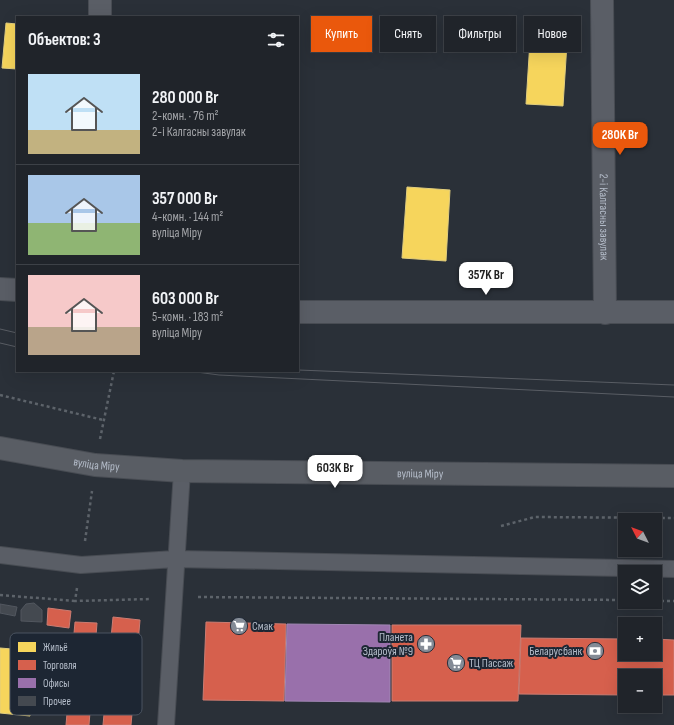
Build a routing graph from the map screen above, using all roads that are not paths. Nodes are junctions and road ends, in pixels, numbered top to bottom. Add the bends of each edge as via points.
1 (100, 0) edge
2 (602, 0) edge
3 (100, 16) edge
4 (0, 289) edge
5 (16, 290) edge
6 (299, 312) edge
7 (674, 312) edge
8 (605, 313) junction
9 (0, 448) edge
10 (182, 471) junction
11 (674, 476) edge
12 (0, 555) edge
13 (175, 559) junction
14 (674, 569) edge
15 (166, 725) edge

1 - 3 street
2 - 8 street, 2-і Калгасны завулак
4 - 5 street
6 - 8 street
7 - 8 street
9 - 10 main road, вуліца Міру via 95,465
10 - 11 main road, вуліца Міру
10 - 13 lane
12 - 13 lane via 81,565
13 - 14 lane
13 - 15 lane

